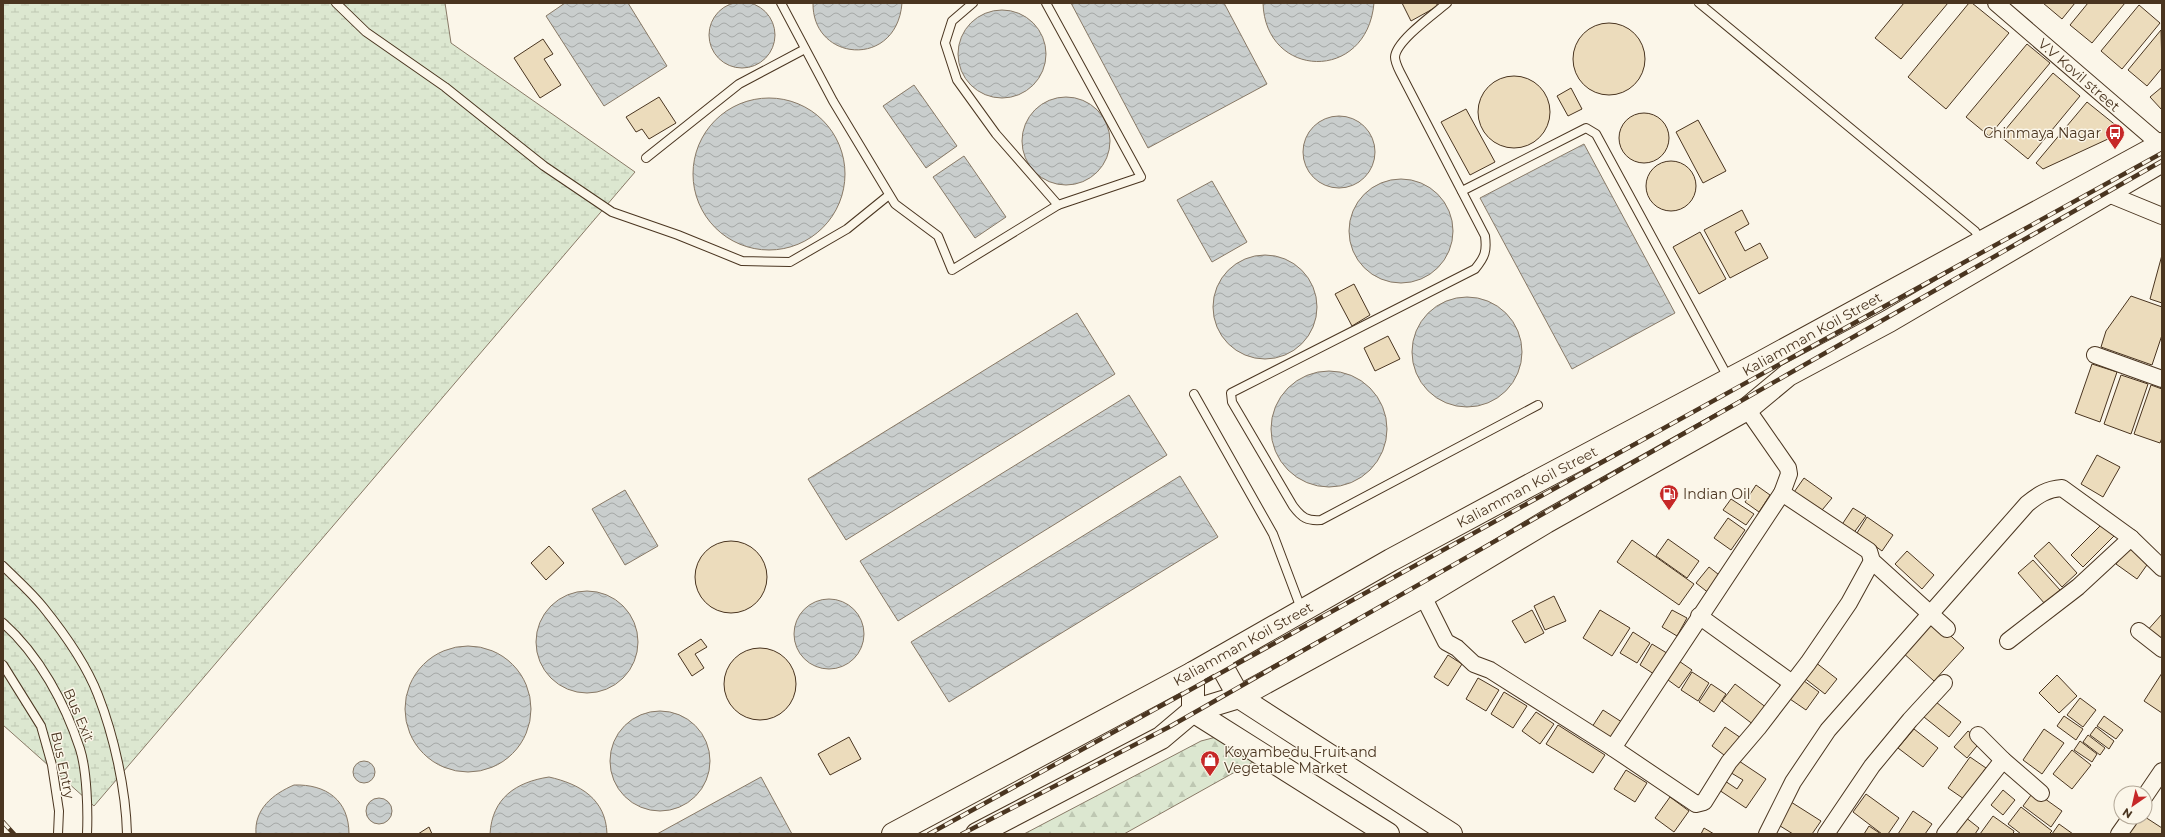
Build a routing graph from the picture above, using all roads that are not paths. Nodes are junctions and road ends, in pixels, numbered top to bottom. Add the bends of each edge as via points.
1 (336, 3) edge
2 (781, 3) edge
3 (973, 3) edge
4 (1046, 3) edge
5 (1447, 3) edge
6 (1699, 3) edge
7 (1996, 3) edge
8 (805, 49) junction
9 (2162, 149) edge
10 (646, 158) dead end
11 (1462, 191) junction
12 (2106, 194) junction
13 (889, 195) junction
14 (1058, 205) junction
15 (2162, 216) edge
16 (1982, 242) junction
17 (2095, 355) dead end
18 (1729, 379) junction
19 (2162, 379) edge
20 (1194, 394) dead end
21 (1538, 405) dead end
22 (1746, 409) junction
23 (1782, 493) junction
24 (2131, 538) junction
25 (1872, 561) junction
26 (3, 566) edge
27 (2162, 568) edge
28 (1423, 596) junction
29 (1302, 612) junction
30 (1930, 613) junction
31 (1699, 616) junction
32 (3, 623) edge
33 (1947, 629) dead end
34 (2139, 632) dead end
35 (2008, 641) dead end
36 (2162, 649) edge
37 (1218, 659) junction
38 (3, 665) edge
39 (1193, 673) junction
40 (1792, 684) junction
41 (1944, 684) dead end
42 (1239, 697) junction
43 (1193, 711) junction
44 (1978, 735) dead end
45 (1614, 748) junction
46 (2003, 760) junction
47 (2162, 771) edge
48 (2152, 785) edge
49 (2042, 793) dead end
50 (2126, 825) edge
51 (58, 834) edge
52 (87, 834) edge
53 (127, 834) edge
54 (893, 834) edge
55 (977, 834) edge
56 (1388, 834) edge
57 (1451, 834) edge
58 (1767, 834) edge
59 (1826, 834) edge
60 (1945, 834) edge
61 (2120, 834) edge

1 - 13 lane via 366,32 445,87 544,166 612,212 742,261 790,262 847,230
2 - 8 lane
3 - 14 lane via 952,21 945,43 957,80 996,134
4 - 14 lane via 1141,176
5 - 11 lane via 1407,37 1399,46 1395,57 1400,72
6 - 16 lane via 1975,231
7 - 9 street, V.V Kovil street
8 - 10 lane via 739,84
8 - 13 lane
9 - 12 main road, Kaliamman Koil Street
9 - 16 main road, Kaliamman Koil Street
11 - 18 lane via 1586,128 1596,134
11 - 21 lane via 1485,236 1485,257 1476,269 1231,393 1232,402 1293,506 1309,521 1321,520
12 - 15 street
12 - 22 main road, Kaliamman Koil Street via 1889,321 1788,375
13 - 14 lane via 895,204 938,236 952,270
16 - 18 main road, Kaliamman Koil Street
17 - 19 street
18 - 29 main road, Kaliamman Koil Street via 1498,502
20 - 29 lane via 1274,534
22 - 23 street via 1788,468 1789,474
22 - 28 main road, Kaliamman Koil Street via 1546,522
23 - 25 street via 1864,547 1869,551
23 - 31 street
24 - 27 street
24 - 30 street via 2062,488 2051,489 2027,504
24 - 35 street via 2078,587
25 - 30 street
25 - 40 street via 1849,603
26 - 53 lane via 43,607 80,660 98,694 111,736 126,807
28 - 42 main road, Kaliamman Koil Street
28 - 45 street via 1446,642 1457,648 1474,664 1490,670
29 - 37 main road, Kaliamman Koil Street
30 - 33 street
30 - 58 street via 1828,730 1793,782
31 - 40 street
31 - 45 street
32 - 52 lane, Bus Exit via 20,638 52,683 80,750 88,810
34 - 36 street
37 - 39 main road, Kaliamman Koil Street
37 - 42 main road
38 - 51 lane, Bus Entry via 41,726 52,765 59,811
39 - 43 main road
39 - 54 main road, Kaliamman Koil Street
40 - 45 street via 1729,762 1702,804 1696,804
41 - 59 street via 1872,766
42 - 43 main road, Kaliamman Koil Street
42 - 57 main road
43 - 55 main road, Kaliamman Koil Street via 1161,738
43 - 56 main road
44 - 46 street
46 - 49 street
46 - 60 street
47 - 48 street
50 - 61 street

